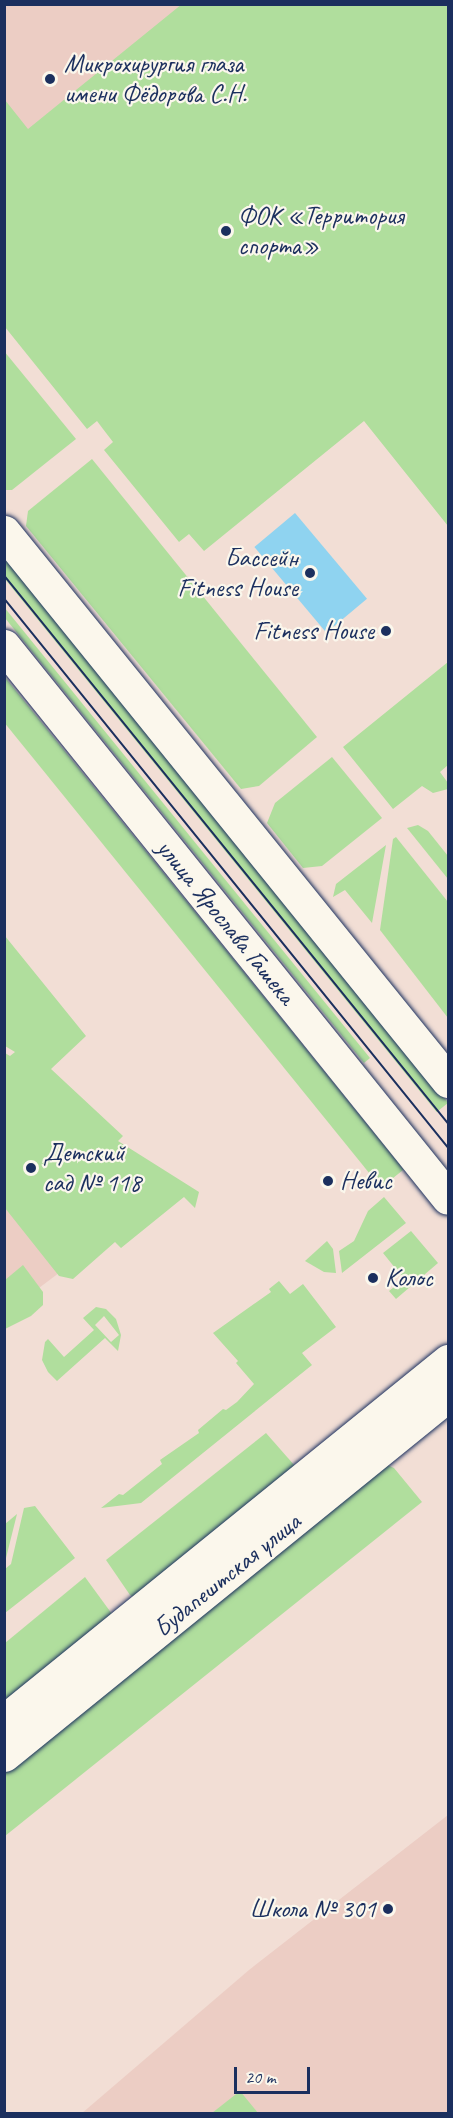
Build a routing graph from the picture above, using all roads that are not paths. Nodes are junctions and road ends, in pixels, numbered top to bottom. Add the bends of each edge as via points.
1 (4, 532) edge
2 (4, 646) edge
3 (448, 1081) edge
4 (448, 1198) edge
5 (448, 1361) edge
6 (448, 1395) edge
7 (4, 1721) edge
8 (4, 1755) edge

1 - 3 street
2 - 4 street, улица Ярослава Гашека
5 - 7 street, Будапештская улица
6 - 8 street, Будапештская улица

